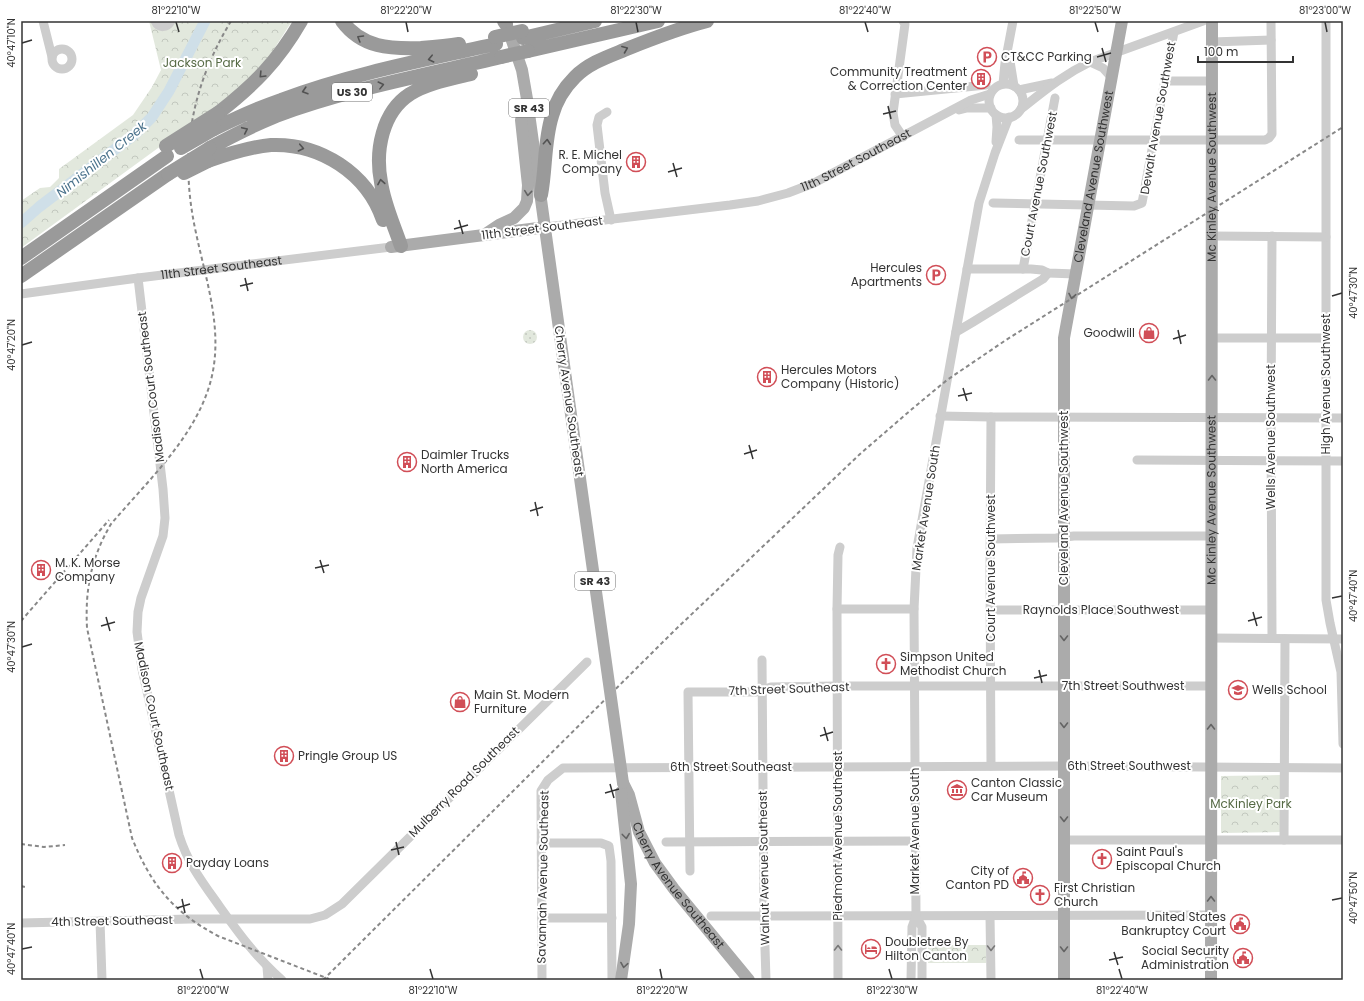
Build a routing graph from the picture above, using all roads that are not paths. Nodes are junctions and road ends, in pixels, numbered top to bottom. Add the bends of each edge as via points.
1 (43, 21) edge
2 (155, 21) edge
3 (171, 21) edge
4 (301, 21) edge
5 (342, 21) edge
6 (572, 21) edge
7 (595, 21) edge
8 (658, 21) edge
9 (707, 21) edge
10 (903, 21) edge
11 (1013, 21) edge
12 (1122, 21) edge
13 (1202, 21) edge
14 (1212, 21) edge
15 (1271, 21) edge
16 (1326, 21) edge
17 (505, 22) edge
18 (1174, 32) junction
19 (1271, 40) junction
20 (1212, 42) junction
21 (526, 44) junction
22 (499, 51) junction
23 (1008, 52) junction
24 (1116, 53) junction
25 (52, 57) dead end
26 (1090, 62) junction
27 (1112, 78) junction
28 (1165, 81) junction
29 (1212, 81) junction
30 (1053, 83) junction
31 (1003, 84) junction
32 (986, 85) dead end
33 (1016, 88) junction
34 (895, 94) junction
35 (990, 94) junction
36 (1055, 98) dead end
37 (527, 99) junction
38 (1021, 109) junction
39 (993, 111) junction
40 (607, 112) dead end
41 (950, 112) junction
42 (1009, 117) junction
43 (903, 137) junction
44 (1047, 139) junction
45 (1019, 140) dead end
46 (1100, 140) junction
47 (1154, 140) junction
48 (1212, 140) junction
49 (167, 151) junction
50 (995, 153) junction
51 (209, 154) junction
52 (541, 194) junction
53 (993, 203) dead end
54 (1035, 204) junction
55 (1088, 205) junction
56 (610, 220) junction
57 (546, 227) junction
58 (484, 235) junction
59 (1212, 236) junction
60 (1272, 236) junction
61 (1326, 236) junction
62 (396, 247) junction
63 (26, 254) edge
64 (967, 269) junction
65 (1023, 269) junction
66 (1048, 273) junction
67 (1076, 274) junction
68 (21, 276) edge
69 (138, 278) junction
70 (21, 294) edge
71 (956, 332) junction
72 (1212, 338) junction
73 (1271, 338) junction
74 (1326, 338) junction
75 (940, 416) junction
76 (991, 417) junction
77 (1064, 417) junction
78 (1212, 418) junction
79 (1271, 418) junction
80 (1326, 418) junction
81 (1343, 418) edge
82 (1137, 460) dead end
83 (1211, 461) junction
84 (1271, 461) junction
85 (1326, 461) junction
86 (1343, 461) edge
87 (1211, 536) junction
88 (1064, 537) junction
89 (991, 539) junction
90 (840, 548) dead end
91 (837, 609) junction
92 (914, 609) junction
93 (990, 610) junction
94 (1064, 610) junction
95 (1211, 610) junction
96 (1211, 638) junction
97 (1272, 638) junction
98 (1285, 638) junction
99 (1338, 639) edge
100 (762, 660) dead end
101 (587, 662) dead end
102 (838, 686) junction
103 (914, 686) junction
104 (991, 686) junction
105 (1064, 686) junction
106 (1211, 686) junction
107 (762, 690) junction
108 (1343, 744) edge
109 (914, 766) junction
110 (991, 766) junction
111 (1064, 766) junction
112 (1210, 766) junction
113 (688, 767) junction
114 (763, 767) junction
115 (838, 767) junction
116 (1284, 767) junction
117 (1343, 768) edge
118 (550, 777) joint
119 (623, 783) junction
120 (1064, 840) junction
121 (1210, 840) junction
122 (1284, 840) junction
123 (1343, 840) edge
124 (688, 841) junction
125 (914, 841) junction
126 (666, 842) dead end
127 (763, 842) junction
128 (838, 842) junction
129 (541, 843) junction
130 (690, 871) dead end
131 (1211, 915) junction
132 (322, 916) joint
133 (711, 916) dead end
134 (764, 916) junction
135 (838, 916) junction
136 (916, 916) junction
137 (990, 916) junction
138 (1064, 916) junction
139 (542, 918) junction
140 (612, 918) junction
141 (230, 920) junction
142 (100, 921) junction
143 (21, 922) edge
144 (911, 946) junction
145 (922, 946) junction
146 (267, 967) junction
147 (617, 979) edge
148 (102, 980) edge
149 (268, 980) edge
150 (282, 980) edge
151 (542, 980) edge
152 (749, 980) edge
153 (766, 980) edge
154 (838, 980) edge
155 (911, 980) edge
156 (922, 980) edge
157 (991, 980) edge
158 (1064, 980) edge
159 (1211, 980) edge

1 - 25 street
2 - 3 street via 160,27 169,25
4 -> 49 highway, bridge via 265,73 218,113
22 -> 5 highway via 444,46 386,47 360,38
6 - 21 highway via 565,21
7 - 21 highway, US 30
8 - 21 highway, US 30 via 615,31
52 -> 9 highway via 551,117 562,93 576,76 603,58 656,37
10 - 34 street via 905,24
11 - 23 street
12 - 24 main road, Cleveland Avenue Southwest
13 - 18 street
14 - 20 main road, Mc Kinley Avenue Southwest
15 - 19 street
16 - 61 street, High Avenue Southwest
17 - 37 main road, Cherry Avenue Southeast / SR 43 via 522,70
18 - 24 street
18 - 28 street, Dewalt Avenue Southwest
19 - 20 street
19 - 48 street via 1270,138
20 - 29 main road, Mc Kinley Avenue Southwest
21 - 22 highway, US 30, bridge
21 - 22 highway, bridge
22 -> 49 highway, US 30, bridge via 330,84 281,99
51 -> 22 highway, US 30 via 269,119 316,102
62 -> 22 highway via 379,173 380,145 386,122 410,94
23 - 31 street
23 - 33 street
24 - 26 street
24 - 27 main road, Cleveland Avenue Southwest
26 - 27 street via 1103,68
26 - 30 street
27 - 46 main road, Cleveland Avenue Southwest
28 - 29 street
28 - 47 street, Dewalt Avenue Southwest
29 - 48 main road, Mc Kinley Avenue Southwest
30 - 33 street
30 - 38 street
31 - 33 street
31 - 35 street
32 - 34 street
33 - 38 street via 1023,99
34 - 43 street via 893,118
35 - 39 street via 989,100
35 - 41 street, 11th Street Southeast via 971,100
36 - 44 street, Court Avenue Southwest
37 - 52 main road, Cherry Avenue Southeast / SR 43
37 -> 58 main road via 521,120 528,178 527,201 514,218
38 - 42 street
39 - 41 street, 11th Street Southeast via 967,108
39 - 42 street via 1001,117
39 - 50 street, Market Avenue South via 997,127
40 - 56 street via 599,117 597,125
41 - 43 street, 11th Street Southeast
42 - 50 street, Market Avenue South
43 - 56 street, 11th Street Southeast via 814,183 788,193 751,202
44 - 45 street
44 - 46 street
44 - 54 street, Court Avenue Southwest
46 - 47 street
46 - 55 main road, Cleveland Avenue Southwest
47 - 48 street
47 - 55 street, Dewalt Avenue Southwest via 1143,200 1140,204
48 - 59 main road, Mc Kinley Avenue Southwest
49 - 63 highway, US 30
50 - 64 street, Market Avenue South via 979,203
51 -> 62 highway via 271,145 299,148 326,157 348,170 370,193
51 - 68 highway, US 30, bridge via 168,178
52 - 57 main road, Cherry Avenue Southeast / SR 43
53 - 54 street
54 - 55 street
54 - 65 street, Court Avenue Southwest
55 - 67 main road, Cleveland Avenue Southwest
56 - 57 street, 11th Street Southeast
57 - 58 main road, 11th Street Southeast
57 - 119 main road, Cherry Avenue Southeast / SR 43, bridge
58 - 62 main road, 11th Street Southeast
59 - 60 street
59 - 72 main road, Mc Kinley Avenue Southwest
60 - 61 street
60 - 73 street, Wells Avenue Southwest
61 - 74 street, High Avenue Southwest
62 - 69 street, 11th Street Southeast
64 - 65 street
64 - 71 street, Market Avenue South
65 - 66 street via 1042,270
66 - 67 street
66 - 71 street via 1043,279
67 -> 77 main road, Cleveland Avenue Southwest via 1064,338
69 - 70 street, 11th Street Southeast
69 - 141 street, Madison Court Southeast via 165,518 160,545 139,608 137,632 140,655 183,849 194,870
71 - 75 street, Market Avenue South
72 - 73 street
78 -> 72 main road, Mc Kinley Avenue Southwest
73 - 74 street
73 - 79 street, Wells Avenue Southwest
74 - 80 street, High Avenue Southwest
75 - 76 street
75 - 92 street, Market Avenue South via 917,548
76 - 77 street
76 - 89 street, Court Avenue Southwest
77 - 78 street
77 - 88 main road, Cleveland Avenue Southwest
78 - 79 street
78 - 83 main road, Mc Kinley Avenue Southwest
79 - 80 street
79 - 84 street, Wells Avenue Southwest
80 - 81 street
80 - 85 street, High Avenue Southwest
82 - 83 street
83 - 84 street
83 - 87 main road, Mc Kinley Avenue Southwest
84 - 85 street
84 - 97 street, Wells Avenue Southwest
85 - 86 street
85 - 99 street, High Avenue Southwest via 1326,600
87 - 88 street
87 - 95 main road, Mc Kinley Avenue Southwest
88 - 89 street
88 - 94 main road, Cleveland Avenue Southwest
89 - 93 street, Court Avenue Southwest
90 - 91 street, Piedmont Avenue Southeast
91 - 92 street
91 - 102 street, Piedmont Avenue Southeast
92 - 103 street, Market Avenue South
93 - 94 street, Raynolds Place Southwest
93 - 104 street, Court Avenue Southwest
94 - 95 street, Raynolds Place Southwest
94 -> 105 main road, Cleveland Avenue Southwest
95 - 96 main road, Mc Kinley Avenue Southwest
96 - 97 street
96 - 106 main road, Mc Kinley Avenue Southwest
97 - 98 street
98 - 99 street
98 - 116 street
99 - 108 street, High Avenue Southwest
100 - 107 street, Walnut Avenue Southeast
101 - 132 street, Mulberry Road Southeast via 342,904
102 - 103 street, 7th Street Southeast
102 - 107 street, 7th Street Southeast via 771,687
102 - 115 street, Piedmont Avenue Southeast
103 - 104 street, 7th Street Southwest
103 - 109 street, Market Avenue South
104 - 105 street, 7th Street Southwest
104 - 110 street, Court Avenue Southwest
105 - 106 street, 7th Street Southwest
105 -> 111 main road, Cleveland Avenue Southwest
112 -> 106 main road, Mc Kinley Avenue Southwest
107 - 113 street, 7th Street Southeast via 688,692
107 - 114 street, Walnut Avenue Southeast
109 - 110 street, 6th Street Southwest
109 - 115 street, 6th Street Southeast
109 - 125 street, Market Avenue South
110 - 111 street, 6th Street Southwest
111 - 112 street, 6th Street Southwest
111 -> 120 main road, Cleveland Avenue Southwest
112 - 116 street, 6th Street Southwest
112 - 121 main road, Mc Kinley Avenue Southwest
113 - 114 street, 6th Street Southeast
113 - 118 street, 6th Street Southeast via 567,768
113 - 124 street
114 - 115 street, 6th Street Southeast
114 - 127 street, Walnut Avenue Southeast
115 - 128 street, Piedmont Avenue Southeast
116 - 117 street, 6th Street Southwest
116 - 122 street
118 - 129 street, Savannah Avenue Southeast via 541,791
119 -> 147 main road, Cherry Avenue Southeast / SR 43 via 622,796 631,884 629,924
119 - 152 main road, Cherry Avenue Southeast / SR 43 via 639,832 655,863
120 - 121 street
120 - 138 main road, Cleveland Avenue Southwest
121 - 122 street
131 -> 121 main road, Mc Kinley Avenue Southwest
122 - 123 street
124 - 126 street
124 - 127 street
124 - 130 street
125 - 128 street
125 - 136 street, Market Avenue South
127 - 128 street
127 - 134 street, Walnut Avenue Southeast
128 - 135 street, Piedmont Avenue Southeast
129 - 139 street, Savannah Avenue Southeast
129 - 140 street, Cherry Avenue Southeast via 608,845 611,861
131 - 138 street
131 - 159 main road, Mc Kinley Avenue Southwest
132 - 141 street, 4th Street Southeast via 310,919
133 - 134 street
134 - 135 street
134 - 153 street, Walnut Avenue Southeast
135 - 136 street
154 -> 135 street, Piedmont Avenue Southeast
136 - 137 street
136 - 144 street, Market Avenue South via 912,927
136 - 145 street, Market Avenue South via 922,927
137 - 138 street
137 -> 157 street
138 -> 158 main road, Cleveland Avenue Southwest
139 - 140 street
139 - 151 street, Savannah Avenue Southeast
140 - 147 street, Cherry Avenue Southeast
141 - 142 street, 4th Street Southeast
141 - 146 street, Madison Court Southeast via 251,950
142 - 143 street, 4th Street Southeast
142 - 148 street
144 - 145 street
144 - 155 street, Market Avenue South
145 - 156 street, Market Avenue South
146 - 149 street
146 - 150 street, Madison Court Southeast

